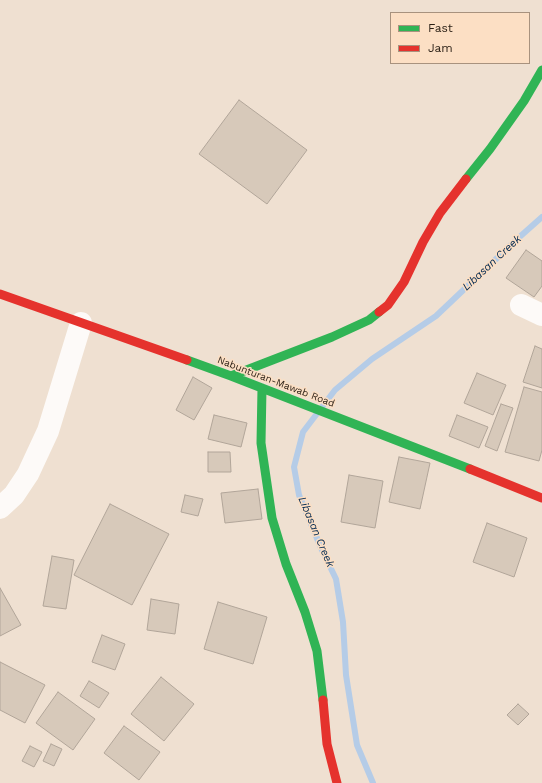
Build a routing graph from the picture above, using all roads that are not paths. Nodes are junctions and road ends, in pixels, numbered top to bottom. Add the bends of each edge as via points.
1 (542, 70) edge
2 (0, 294) edge
3 (521, 305) dead end
4 (542, 315) edge
5 (81, 323) junction
6 (231, 376) junction
7 (262, 388) junction
8 (542, 498) edge
9 (0, 508) edge
10 (337, 783) edge

1 - 6 street via 524,101 490,149 440,213 404,282 388,305 369,320
2 - 5 street, Nabunturan-Mawab Road
3 - 4 street
5 - 6 street, Nabunturan-Mawab Road
5 - 9 street via 48,431 28,474 14,495
6 - 7 street, Nabunturan-Mawab Road
7 - 8 street, Nabunturan-Mawab Road
7 - 10 street via 261,443 272,518 317,651 327,744

